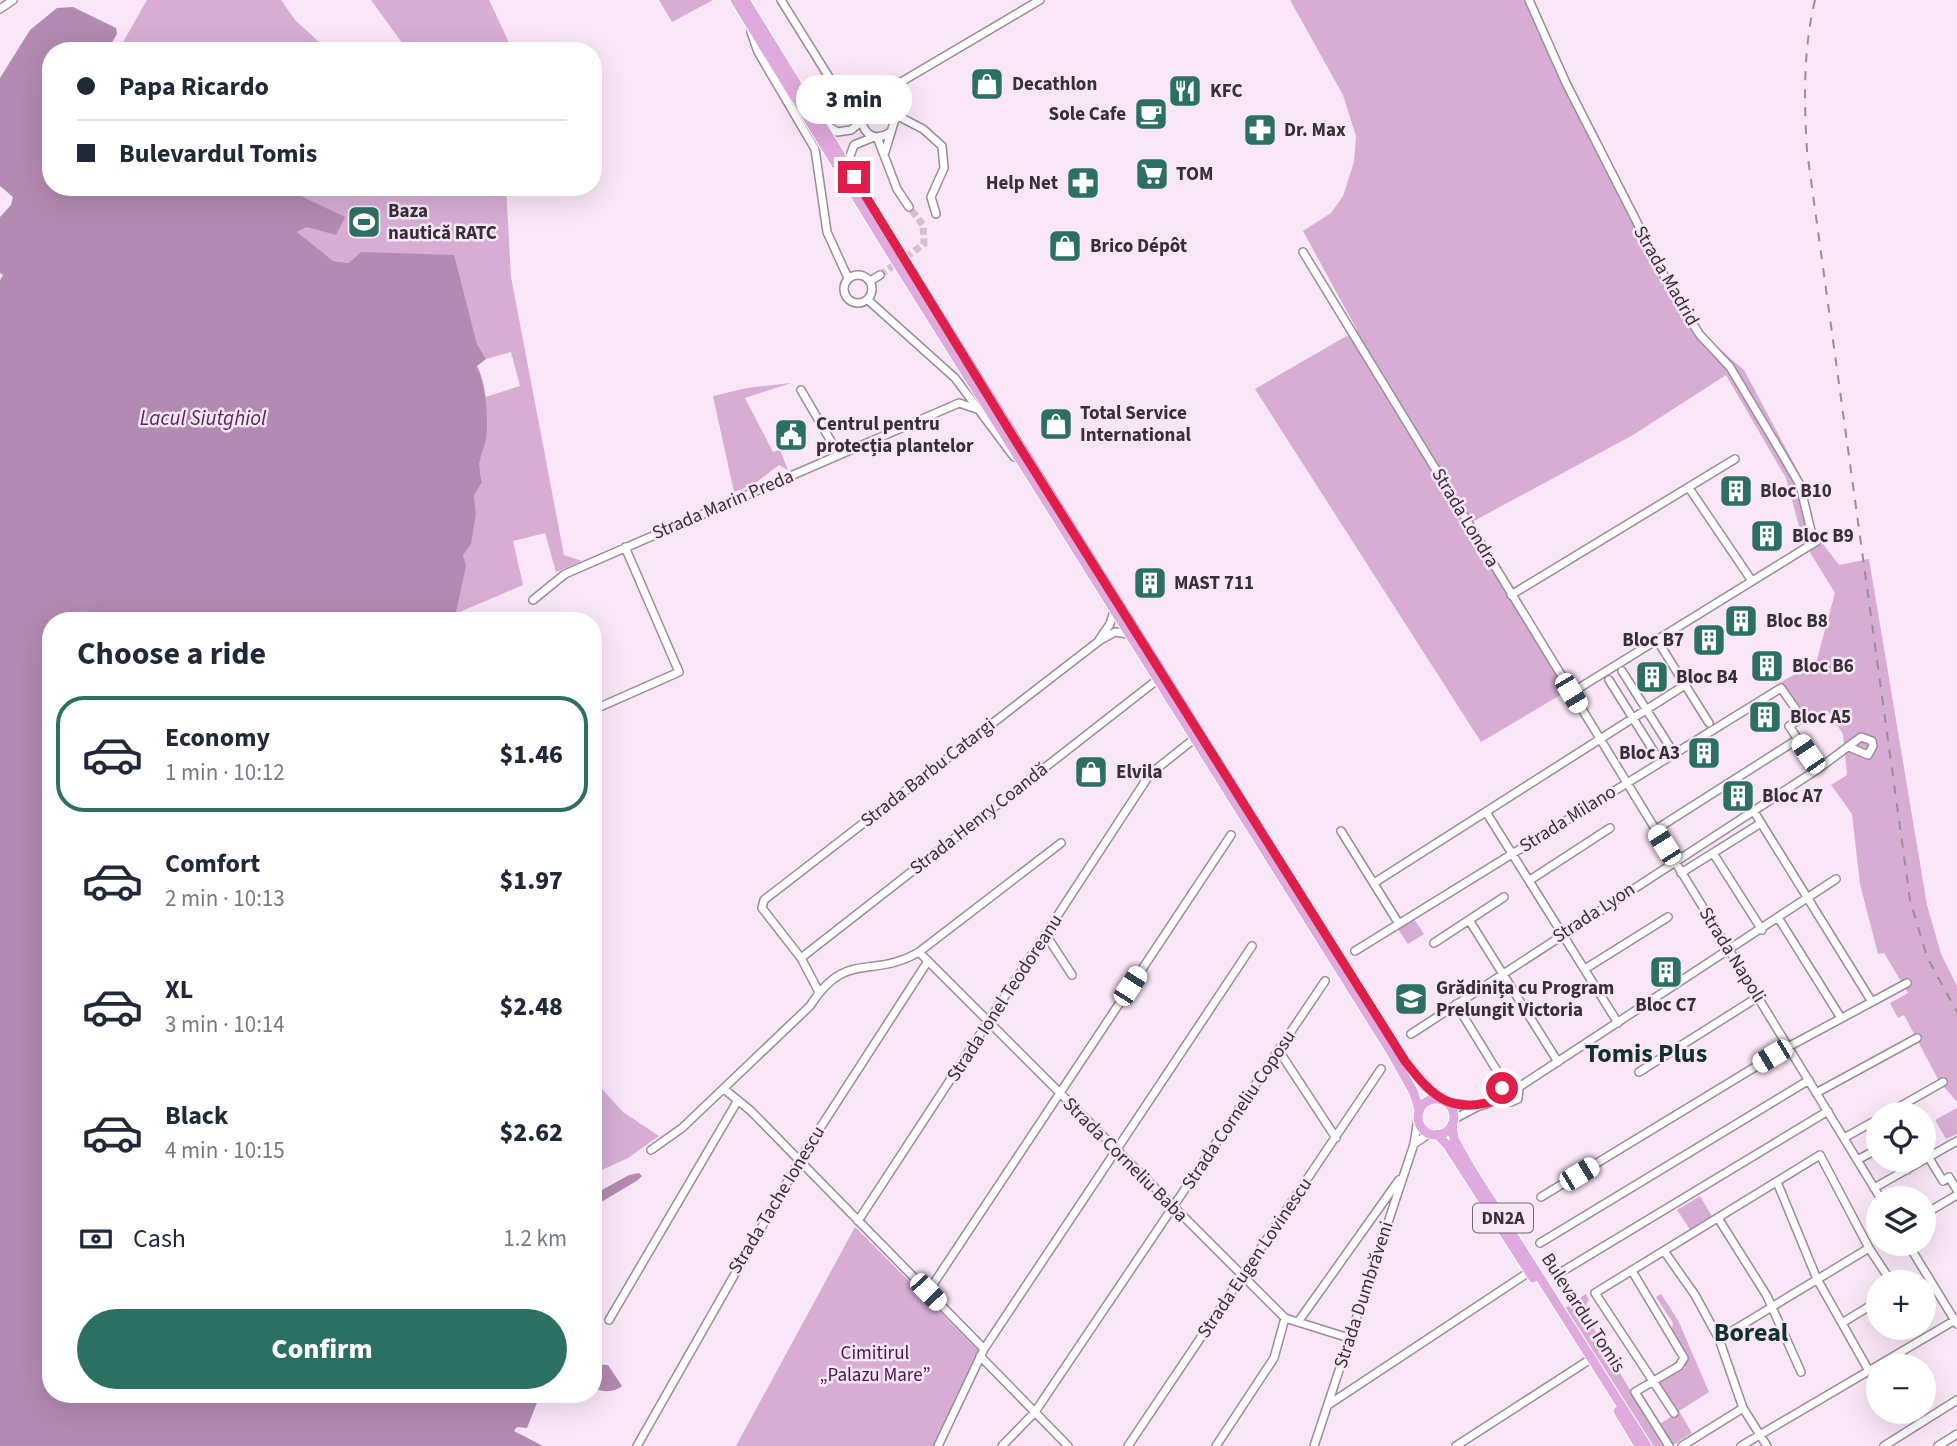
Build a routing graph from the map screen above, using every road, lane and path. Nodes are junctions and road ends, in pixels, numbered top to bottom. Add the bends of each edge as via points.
1 (13, 0) edge
2 (735, 0) edge
3 (745, 0) edge
4 (781, 0) edge
5 (1040, 0) edge
6 (1529, 0) edge
7 (0, 9) edge
8 (748, 21) junction
9 (890, 92) junction
10 (848, 104) junction
11 (871, 106) junction
12 (893, 112) junction
13 (818, 118) junction
14 (862, 119) junction
15 (914, 126) junction
16 (891, 131) junction
17 (875, 137) junction
18 (885, 153) junction
19 (854, 177) junction
20 (909, 207) tunnel mouth
21 (936, 214) dead end
22 (891, 245) junction
23 (1303, 252) dead end
24 (909, 273) junction
25 (880, 275) tunnel mouth
26 (848, 278) junction
27 (870, 281) junction
28 (868, 300) junction
29 (963, 387) junction
30 (801, 390) dead end
31 (959, 403) junction
32 (980, 410) junction
33 (839, 455) junction
34 (1734, 459) dead end
35 (1030, 477) junction
36 (1689, 488) junction
37 (625, 547) junction
38 (1752, 581) junction
39 (1511, 595) junction
40 (533, 600) dead end
41 (1114, 611) junction
42 (1128, 634) junction
43 (1657, 640) junction
44 (1099, 641) junction
45 (1622, 671) dead end
46 (1157, 680) junction
47 (1609, 680) dead end
48 (1685, 685) junction
49 (1571, 693) junction
50 (602, 706) edge
51 (1646, 709) junction
52 (1632, 718) junction
53 (1709, 723) dead end
54 (1194, 739) junction
55 (1599, 739) junction
56 (1798, 739) junction
57 (1670, 747) dead end
58 (1849, 747) dead end
59 (1656, 755) dead end
60 (1818, 769) junction
61 (1626, 783) junction
62 (1753, 810) junction
63 (1486, 812) junction
64 (1760, 822) junction
65 (1610, 828) dead end
66 (1655, 830) junction
67 (1341, 831) dead end
68 (1231, 835) dead end
69 (1061, 843) dead end
70 (1513, 853) junction
71 (1713, 853) junction
72 (1674, 861) junction
73 (1681, 873) junction
74 (1836, 879) dead end
75 (1530, 880) junction
76 (1374, 883) junction
77 (1504, 897) dead end
78 (1809, 899) junction
79 (1668, 916) dead end
80 (1779, 919) junction
81 (1469, 920) junction
82 (1399, 924) junction
83 (1762, 930) junction
84 (1563, 934) junction
85 (1046, 935) junction
86 (1434, 943) dead end
87 (1252, 946) dead end
88 (1355, 951) dead end
89 (1730, 951) junction
90 (919, 952) junction
91 (801, 958) junction
92 (928, 961) junction
93 (1585, 969) junction
94 (1502, 973) junction
95 (1073, 975) dead end
96 (1325, 981) dead end
97 (1908, 982) dead end
98 (819, 992) junction
99 (1758, 997) junction
100 (1872, 1002) junction
101 (1456, 1004) junction
102 (1841, 1018) junction
103 (989, 1023) junction
104 (1618, 1023) junction
105 (1411, 1034) dead end
106 (1917, 1038) dead end
107 (1788, 1047) junction
108 (1279, 1051) junction
109 (1558, 1062) junction
110 (1381, 1069) dead end
111 (1639, 1072) dead end
112 (1808, 1080) junction
113 (1943, 1082) dead end
114 (1505, 1084) junction
115 (1519, 1087) junction
116 (724, 1089) junction
117 (1816, 1093) junction
118 (1059, 1095) junction
119 (1503, 1098) junction
120 (738, 1100) junction
121 (1443, 1100) junction
122 (1908, 1102) edge
123 (1477, 1107) junction
124 (1828, 1111) junction
125 (1419, 1114) junction
126 (1453, 1122) junction
127 (1866, 1126) edge
128 (1433, 1134) junction
129 (1336, 1138) junction
130 (1844, 1138) junction
131 (1957, 1141) edge
132 (1414, 1144) junction
133 (651, 1150) dead end
134 (1116, 1152) junction
135 (1936, 1153) edge
136 (1866, 1155) edge
137 (1857, 1160) junction
138 (799, 1161) junction
139 (1936, 1169) edge
140 (1903, 1172) edge
141 (1404, 1174) junction
142 (1777, 1182) junction
143 (1873, 1186) edge
144 (1878, 1186) edge
145 (1957, 1192) edge
146 (1541, 1197) dead end
147 (1936, 1206) edge
148 (1173, 1207) junction
149 (1718, 1218) junction
150 (858, 1221) junction
151 (1866, 1242) edge
152 (1540, 1243) dead end
153 (1866, 1250) edge
154 (1664, 1251) junction
155 (1915, 1256) edge
156 (1632, 1271) junction
157 (1529, 1272) junction
158 (1558, 1274) dead end
159 (1243, 1276) junction
160 (1818, 1279) junction
161 (928, 1292) junction
162 (1772, 1307) junction
163 (1866, 1308) edge
164 (1285, 1318) junction
165 (610, 1320) dead end
166 (1956, 1321) edge
167 (1298, 1322) junction
168 (1842, 1323) junction
169 (1349, 1338) junction
170 (1719, 1339) junction
171 (982, 1353) junction
172 (1899, 1354) edge
173 (1586, 1362) junction
174 (1866, 1366) edge
175 (1801, 1372) dead end
176 (1866, 1373) edge
177 (1653, 1381) junction
178 (1957, 1400) edge
179 (1328, 1405) junction
180 (1743, 1408) junction
181 (1035, 1412) junction
182 (1674, 1413) dead end
183 (1957, 1434) edge
184 (1760, 1435) junction
185 (637, 1446) edge
186 (938, 1446) edge
187 (1002, 1446) edge
188 (1068, 1446) edge
189 (1128, 1446) edge
190 (1216, 1446) edge
191 (1314, 1446) edge
192 (1456, 1446) edge
193 (1639, 1446) edge
194 (1647, 1446) edge
195 (1669, 1446) edge
196 (1682, 1446) edge
197 (1741, 1446) edge
198 (1766, 1446) edge
199 (1884, 1446) edge
200 (1938, 1446) edge

1 - 7 street
2 - 8 main road, DN2A
3 - 13 main road, DN2A
4 - 10 street
5 - 9 street
6 - 38 street, Strada Madrid via 1673,293 1700,335 1730,368 1800,485 1817,541
8 - 22 main road, DN2A
8 - 26 street via 758,52 815,149 827,232
9 - 11 street
9 - 12 street
10 - 11 street
10 - 14 street
11 - 12 street via 884,105
11 - 14 street
12 - 15 street
12 - 16 street
13 - 14 street via 842,133
13 - 19 main road, DN2A
14 - 17 street via 866,132
15 - 16 street
15 - 21 street via 934,136 945,157 931,197
16 - 17 street
16 - 18 street
17 - 18 street
17 - 19 street via 858,142 852,150
18 - 20 street
19 - 22 main road, DN2A
22 - 24 main road, DN2A, bridge
23 - 39 street, Strada Londra
24 - 35 main road, DN2A
24 - 121 main road, DN2A via 1405,1061 1425,1087
25 - 27 street
26 - 27 street via 857,274
26 - 28 street via 843,291 849,300
27 - 28 street
28 - 29 street
29 - 31 street
29 - 32 street
30 - 33 street
31 - 32 street
31 - 33 street, Strada Marin Preda
32 - 35 street
33 - 37 street, Strada Marin Preda
34 - 36 street
35 - 41 main road, DN2A
36 - 38 street
36 - 39 street
37 - 40 street, Strada Marin Preda via 565,574
37 - 50 street via 679,672
38 - 43 street
39 - 49 street, Strada Londra
41 - 42 main road, DN2A
41 - 44 street, Strada Barbu Catargi
42 - 44 street, Strada Barbu Catargi via 1115,632
42 - 46 main road, DN2A
43 - 48 street
43 - 49 street
44 - 91 street, Strada Barbu Catargi via 764,900 762,908
45 - 51 street
46 - 54 main road, DN2A
46 - 91 street, Strada Henry Coandă
47 - 52 street
48 - 51 street
48 - 53 street
49 - 55 street, Strada Londra
51 - 52 street
51 - 57 street
52 - 55 street
52 - 59 street
54 - 85 street, Strada Ionel Teodoreanu via 1150,774
54 - 125 main road, DN2A via 1391,1052 1414,1093
55 - 61 street, Strada Londra
55 - 63 street
56 - 60 street
56 - 61 street, Strada Milano via 1789,726 1802,718 1781,688
56 - 66 street
58 - 60 street, Strada Lyon
60 - 62 street, Strada Lyon
61 - 66 street, Strada Napoli
61 - 70 street, Strada Milano
62 - 64 street
62 - 72 street, Strada Lyon
63 - 70 street
63 - 76 street
64 - 71 street
64 - 78 street
65 - 75 street
66 - 72 street, Strada Napoli
67 - 76 street
68 - 118 street
69 - 90 street
70 - 75 street
70 - 82 street, Strada Milano
71 - 73 street
71 - 83 street
72 - 73 street, Strada Napoli
72 - 84 street, Strada Lyon
73 - 89 street, Strada Napoli
74 - 78 street
75 - 84 street
76 - 82 street
77 - 81 street
78 - 80 street
78 - 100 street
79 - 93 street
80 - 83 street
80 - 102 street
81 - 86 street
81 - 94 street
82 - 88 street, Strada Milano
83 - 89 street
84 - 93 street
84 - 94 street, Strada Lyon
85 - 95 street
85 - 103 street, Strada Ionel Teodoreanu
87 - 134 street
89 - 99 street, Strada Napoli
89 - 104 street
90 - 92 street, Strada Corneliu Baba
90 - 98 street via 894,965 847,969
91 - 98 street
92 - 103 street, Strada Corneliu Baba
92 - 138 street, Strada Tache Ionescu
93 - 104 street
94 - 101 street, Strada Lyon
94 - 109 street
96 - 108 street, Strada Corneliu Coposu
97 - 100 street
98 - 116 street
99 - 107 street, Strada Napoli
99 - 111 street
100 - 102 street
101 - 105 street, Strada Lyon
101 - 114 street
102 - 107 street
103 - 118 street, Strada Corneliu Baba
103 - 150 street, Strada Ionel Teodoreanu
104 - 109 street
106 - 117 street
107 - 112 street, Strada Napoli
107 - 146 street
108 - 129 street
108 - 148 street, Strada Corneliu Coposu
109 - 115 street
110 - 129 street, Strada Eugen Lovinescu
112 - 117 street, Strada Napoli
112 - 152 street
113 - 122 street
114 - 115 street via 1513,1082
114 - 119 street
115 - 119 street via 1518,1099
116 - 120 street
116 - 133 street
117 - 124 street, Strada Napoli
118 - 134 street, Strada Corneliu Baba
118 - 161 street
119 - 123 street
120 - 138 street
120 - 165 street
121 - 123 street
121 - 125 main road via 1428,1101
121 - 126 main road, DN2A via 1452,1109
123 - 126 street
124 - 130 street, Strada Napoli
124 - 158 street
125 - 128 main road, DN2A via 1421,1126
125 - 132 street, Strada Dumbrăveni
126 - 128 main road via 1447,1130
126 - 194 main road, Bulevardul Tomis / DN2A via 1454,1139 1471,1169
127 - 130 street
128 - 132 street
128 - 157 main road, Bulevardul Tomis / DN2A via 1448,1146
129 - 159 street, Strada Eugen Lovinescu
130 - 137 street, Strada Napoli
131 - 135 street
132 - 141 street, Strada Dumbrăveni
134 - 148 street, Strada Corneliu Baba
134 - 171 street
136 - 137 street
137 - 143 street, Strada Napoli
138 - 150 street
138 - 185 street, Strada Tache Ionescu
139 - 145 street via 1943,1181 1950,1177
140 - 144 street
141 - 167 street
141 - 169 street, Strada Dumbrăveni
142 - 149 street
142 - 151 street via 1820,1155
142 - 160 street
145 - 147 street
148 - 159 street, Strada Corneliu Baba
148 - 181 street, Strada Corneliu Coposu
149 - 154 street
149 - 162 street
150 - 161 street
153 - 160 street
154 - 156 street
154 - 170 street
155 - 166 street
156 - 177 street via 1684,1358
156 - 177 street via 1595,1293
157 - 173 main road, Bulevardul Tomis / DN2A
157 - 179 street
159 - 164 street, Strada Corneliu Baba
159 - 189 street, Strada Eugen Lovinescu
160 - 162 street
160 - 168 street
161 - 171 street
162 - 170 street
162 - 175 street
163 - 168 street
164 - 167 street, Strada Corneliu Baba
164 - 190 street via 1274,1358
166 - 172 street
167 - 169 street, Strada Corneliu Baba
168 - 174 street
169 - 179 street, Strada Dumbrăveni
170 - 180 street
171 - 181 street
171 - 186 street
173 - 192 street
173 - 193 main road, Bulevardul Tomis / DN2A
176 - 184 street
177 - 182 street
177 - 195 street via 1635,1392
178 - 199 street
179 - 191 street, Strada Dumbrăveni
180 - 184 street
180 - 196 street
181 - 187 street, Strada Corneliu Coposu
181 - 188 street
183 - 200 street
184 - 197 street
184 - 198 street

